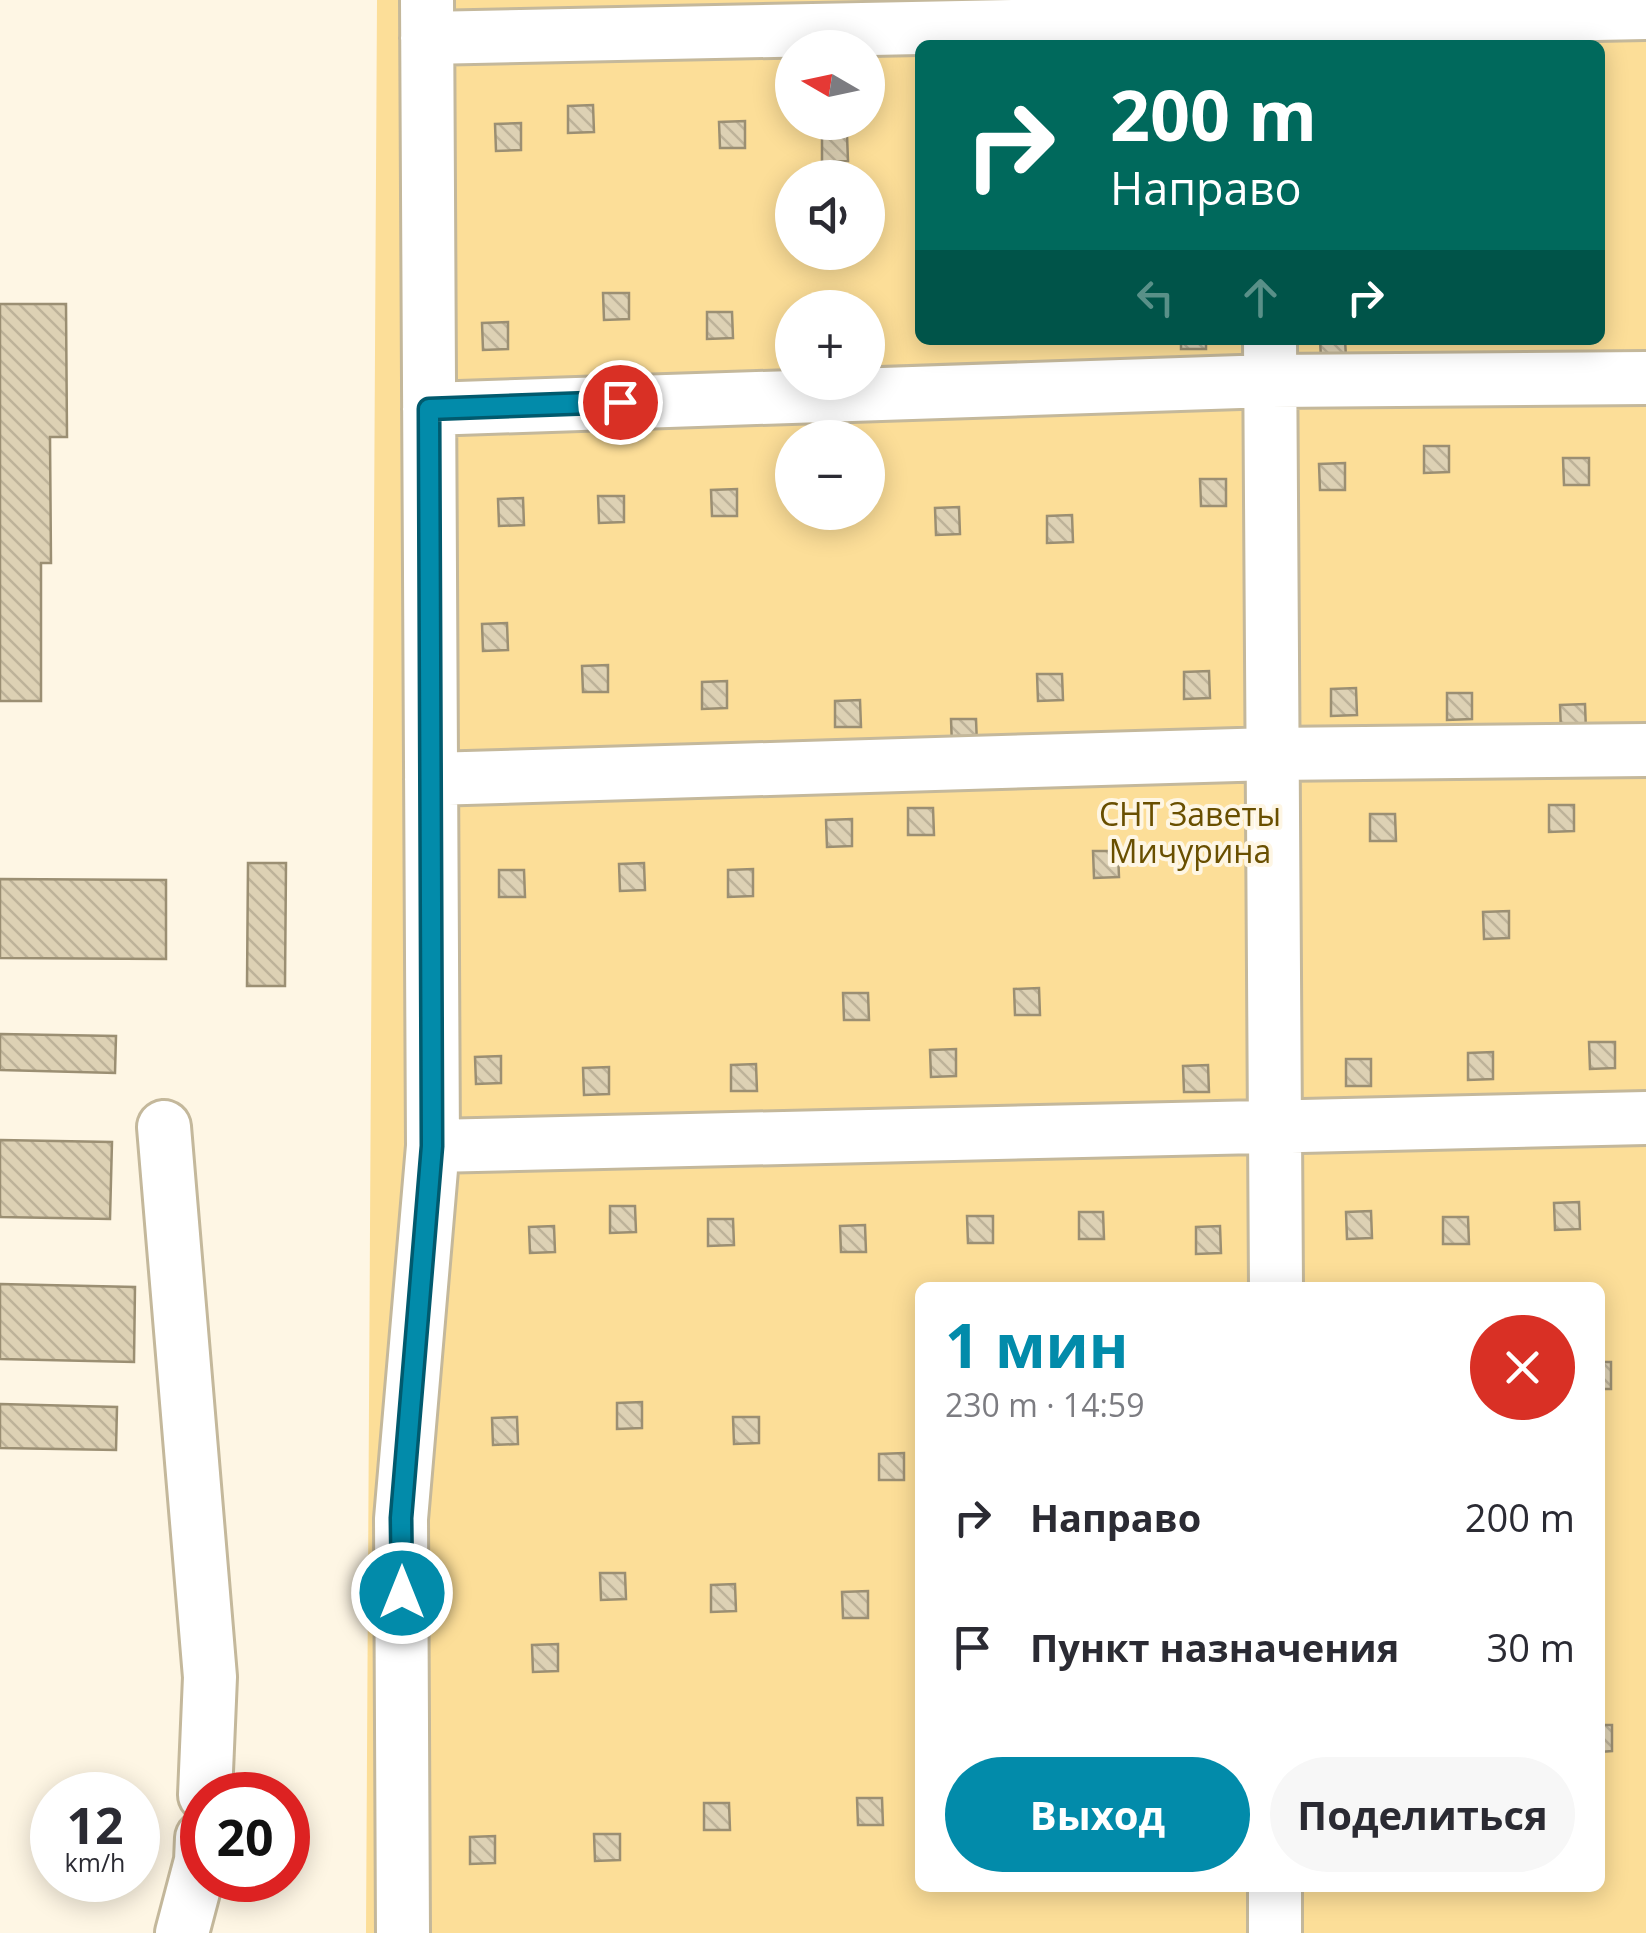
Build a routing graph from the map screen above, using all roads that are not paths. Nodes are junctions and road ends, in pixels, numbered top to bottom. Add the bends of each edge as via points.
1 (1646, 13) edge
2 (427, 19) edge
3 (1268, 23) edge
4 (1270, 361) edge
5 (1646, 378) edge
6 (429, 409) junction
7 (1646, 750) edge
8 (1272, 754) junction
9 (431, 778) junction
10 (1646, 1118) edge
11 (1275, 1126) junction
12 (164, 1127) dead end
13 (432, 1146) junction
14 (1276, 1282) edge
15 (205, 1772) edge
16 (1275, 1892) edge
17 (190, 1902) edge
18 (182, 1933) edge
19 (404, 1933) edge
20 (1276, 1933) edge

1 - 3 street
2 - 3 street
2 - 6 street
4 - 5 street
4 - 6 street
4 - 8 street
6 - 9 street
7 - 8 street
8 - 9 street
8 - 11 street
9 - 13 street
10 - 11 street
11 - 13 street
11 - 14 street
12 - 15 street via 210,1677
13 - 19 street via 401,1518
16 - 20 street
17 - 18 street

